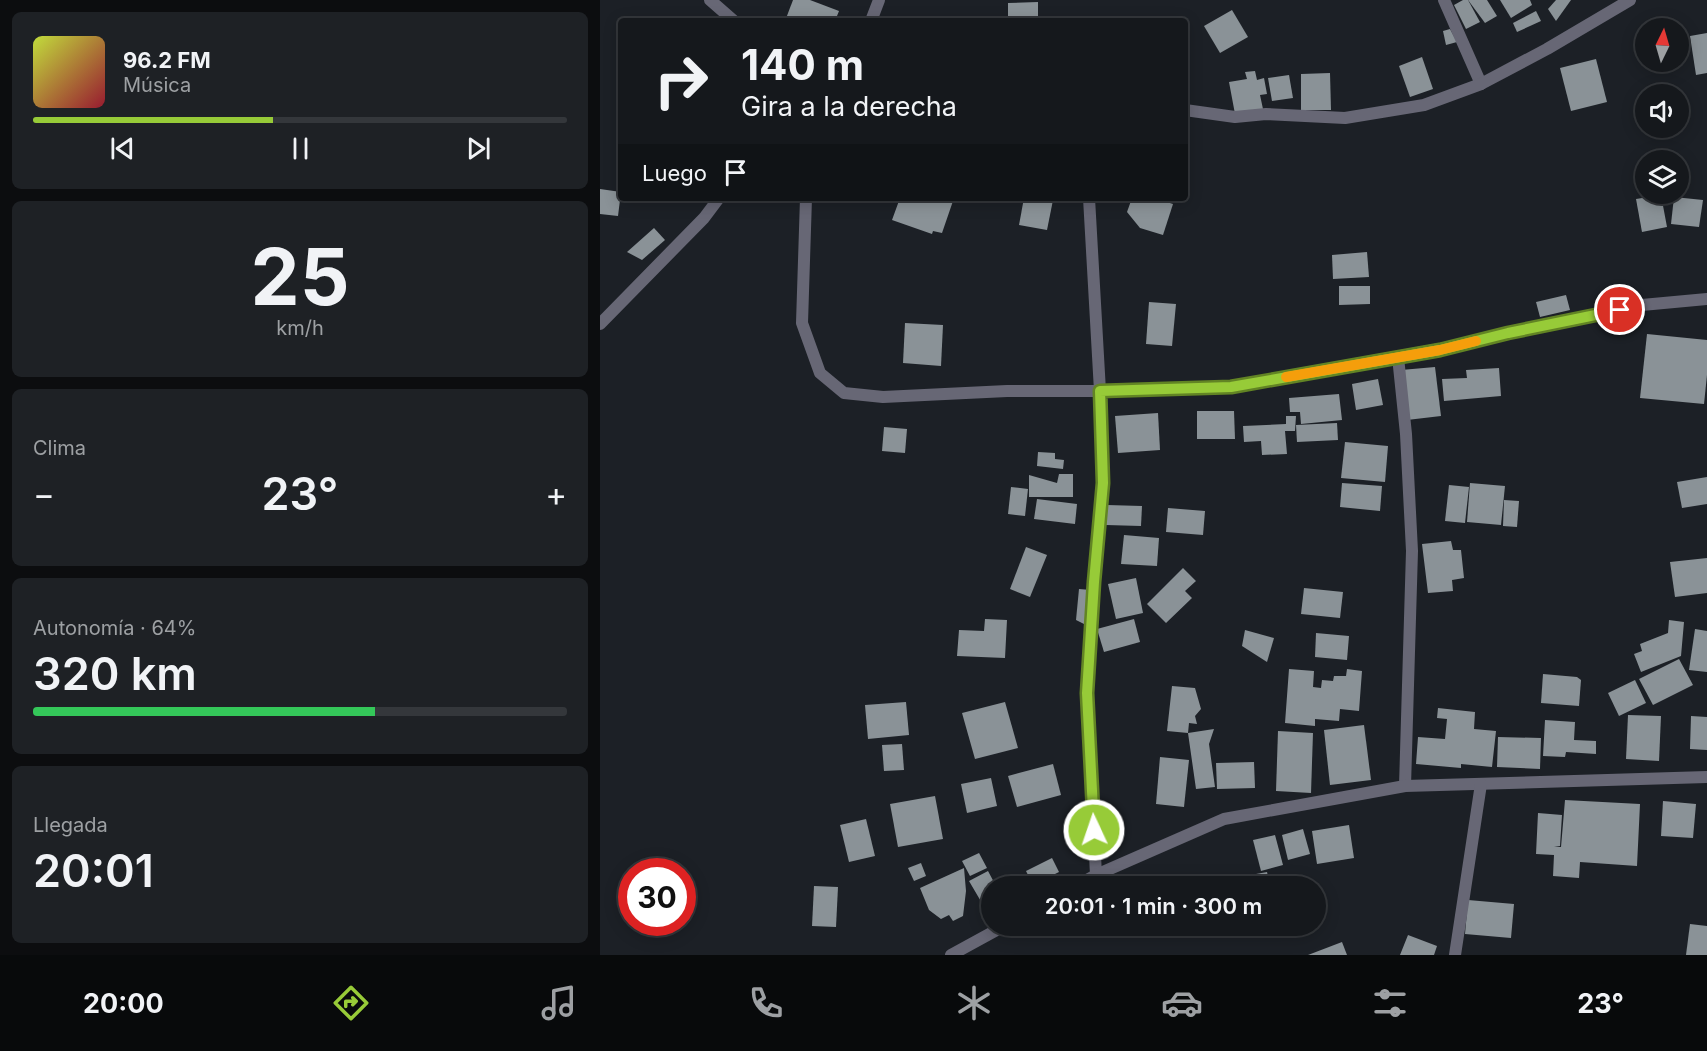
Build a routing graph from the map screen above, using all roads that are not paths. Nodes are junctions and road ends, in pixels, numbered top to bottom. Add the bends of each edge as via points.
1 (710, 0) edge
2 (879, 0) edge
3 (1444, 0) edge
4 (1630, 0) edge
5 (731, 18) edge
6 (873, 18) edge
7 (1481, 84) junction
8 (1188, 110) edge
9 (717, 201) edge
10 (806, 201) edge
11 (1089, 201) edge
12 (1707, 299) edge
13 (600, 324) edge
14 (1398, 357) junction
15 (1100, 391) junction
16 (1707, 777) edge
17 (1481, 784) junction
18 (1406, 786) junction
19 (1096, 875) joint
20 (986, 936) edge
21 (951, 955) edge
22 (1455, 955) edge

1 - 5 street
2 - 6 street
3 - 7 street
4 - 7 street
7 - 8 street via 1424,105 1346,118 1266,114 1235,117
9 - 13 street
10 - 15 street via 802,323 820,373 844,393 883,397
11 - 15 street
12 - 14 street via 1642,306
14 - 15 street via 1231,387
14 - 18 street via 1412,551
15 - 19 street via 1103,483 1087,693
16 - 17 street
17 - 18 street
17 - 22 street
18 - 19 street via 1224,819
20 - 21 street

